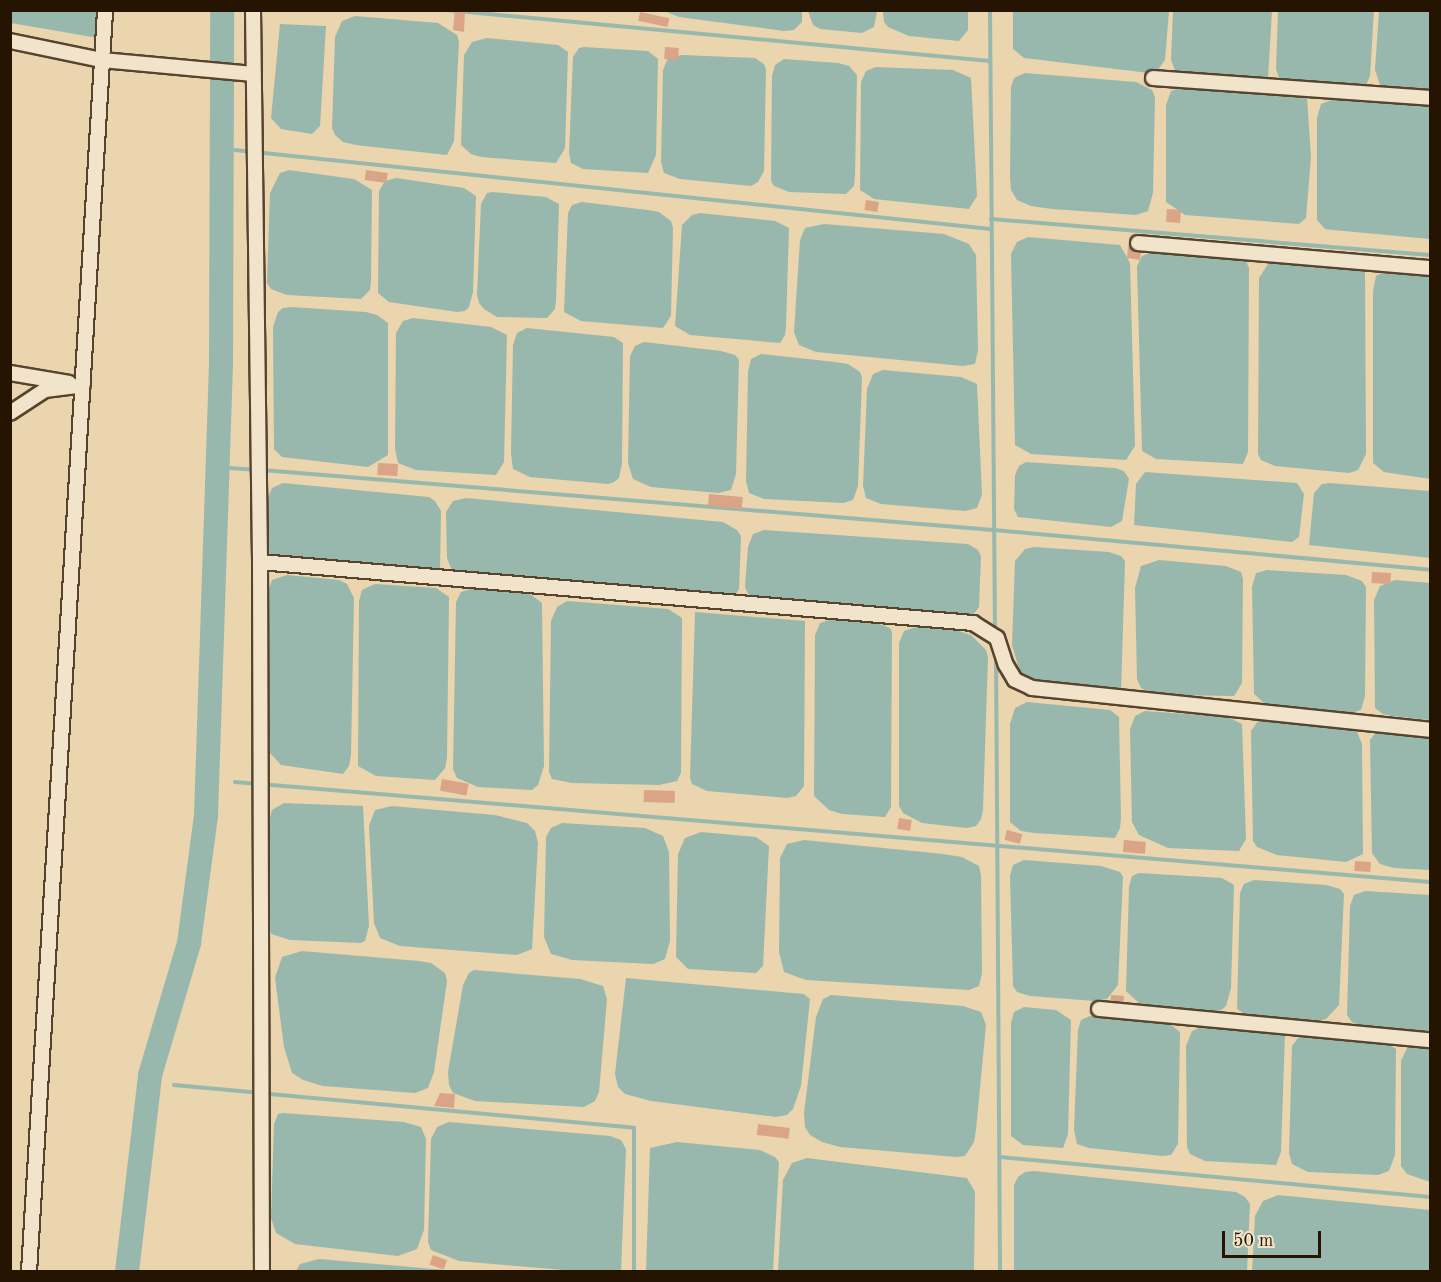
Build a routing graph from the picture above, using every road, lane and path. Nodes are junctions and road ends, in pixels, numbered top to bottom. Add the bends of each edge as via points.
1 (105, 10) edge
2 (253, 10) edge
3 (10, 41) edge
4 (102, 60) junction
5 (249, 74) junction
6 (1153, 78) dead end
7 (1431, 98) edge
8 (1138, 243) dead end
9 (1431, 268) edge
10 (10, 373) edge
11 (83, 385) junction
12 (10, 413) edge
13 (260, 562) junction
14 (1431, 730) edge
15 (1100, 1010) dead end
16 (1431, 1040) edge
17 (29, 1272) edge
18 (262, 1272) edge

1 - 4 street
2 - 5 street
3 - 4 street
4 - 5 street
4 - 11 street
5 - 13 street
6 - 7 street
8 - 9 street
10 - 11 street
11 - 12 street via 45,390
11 - 17 street
13 - 14 street via 973,623 997,638 1016,680 1032,688
13 - 18 street
15 - 16 street

